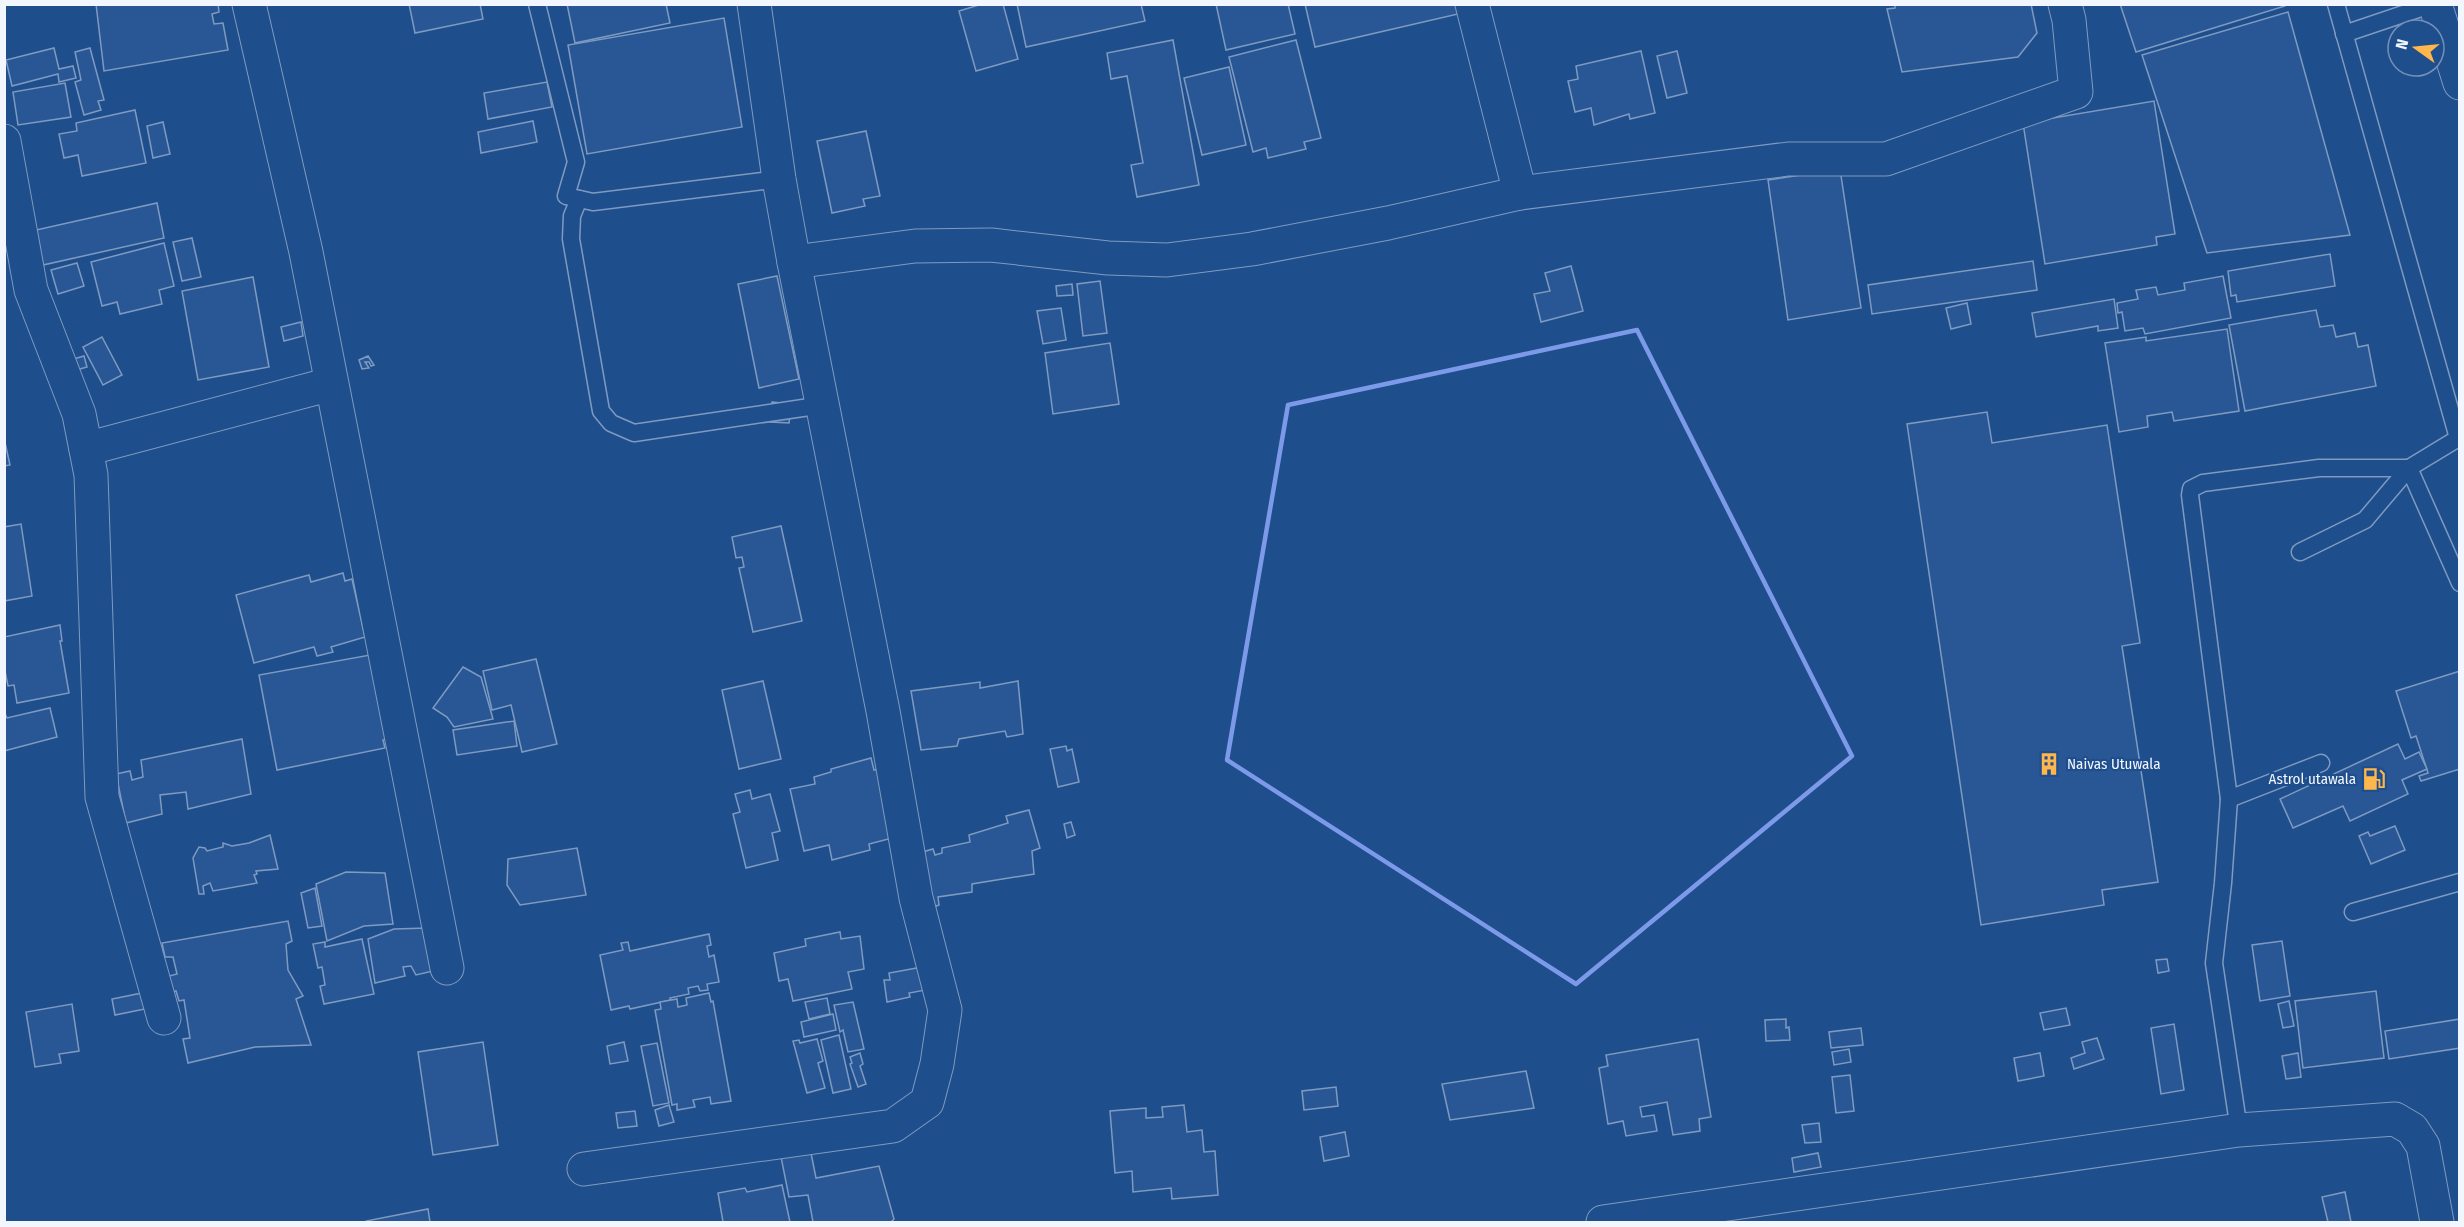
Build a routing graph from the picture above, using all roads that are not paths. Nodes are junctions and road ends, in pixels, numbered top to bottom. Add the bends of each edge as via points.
1 (249, 4) edge
2 (537, 4) edge
3 (754, 4) edge
4 (1472, 4) edge
5 (2065, 4) edge
6 (2336, 4) edge
7 (2434, 4) edge
8 (2344, 34) junction
9 (2460, 83) edge
10 (4, 141) edge
11 (779, 179) junction
12 (1520, 193) junction
13 (579, 199) junction
14 (794, 262) junction
15 (331, 384) junction
16 (823, 405) junction
17 (2459, 437) edge
18 (86, 449) junction
19 (2409, 468) junction
20 (2300, 552) dead end
21 (2460, 583) edge
22 (2321, 763) dead end
23 (2229, 800) junction
24 (2460, 882) edge
25 (2353, 912) dead end
26 (447, 968) dead end
27 (164, 1018) dead end
28 (2239, 1130) junction
29 (584, 1168) dead end
30 (1603, 1222) edge
31 (2437, 1222) edge

1 - 15 street via 306,252
2 - 13 lane via 576,162 566,196
3 - 11 street
4 - 12 street
5 - 12 street via 2076,92 1995,122 1886,159 1788,159
6 - 8 lane
7 - 8 lane
7 - 9 street
8 - 17 lane
10 - 18 street via 31,290 79,414
11 - 13 lane via 593,202
11 - 14 street
12 - 14 street via 1252,249 1167,260 1108,258 992,245 915,246
13 - 16 lane via 572,216 571,239 602,411 611,423 634,433
14 - 16 street
15 - 18 street
15 - 26 street
16 - 29 street via 916,898 945,1010 927,1102 893,1126
17 - 19 lane
18 - 27 street via 91,475 102,797
19 - 20 lane via 2365,520
19 - 21 lane
19 - 23 lane via 2319,468 2203,483 2192,489
22 - 23 lane
23 - 28 lane via 2214,963
24 - 25 lane
28 - 30 street
28 - 31 street via 2395,1119 2412,1129 2423,1146

